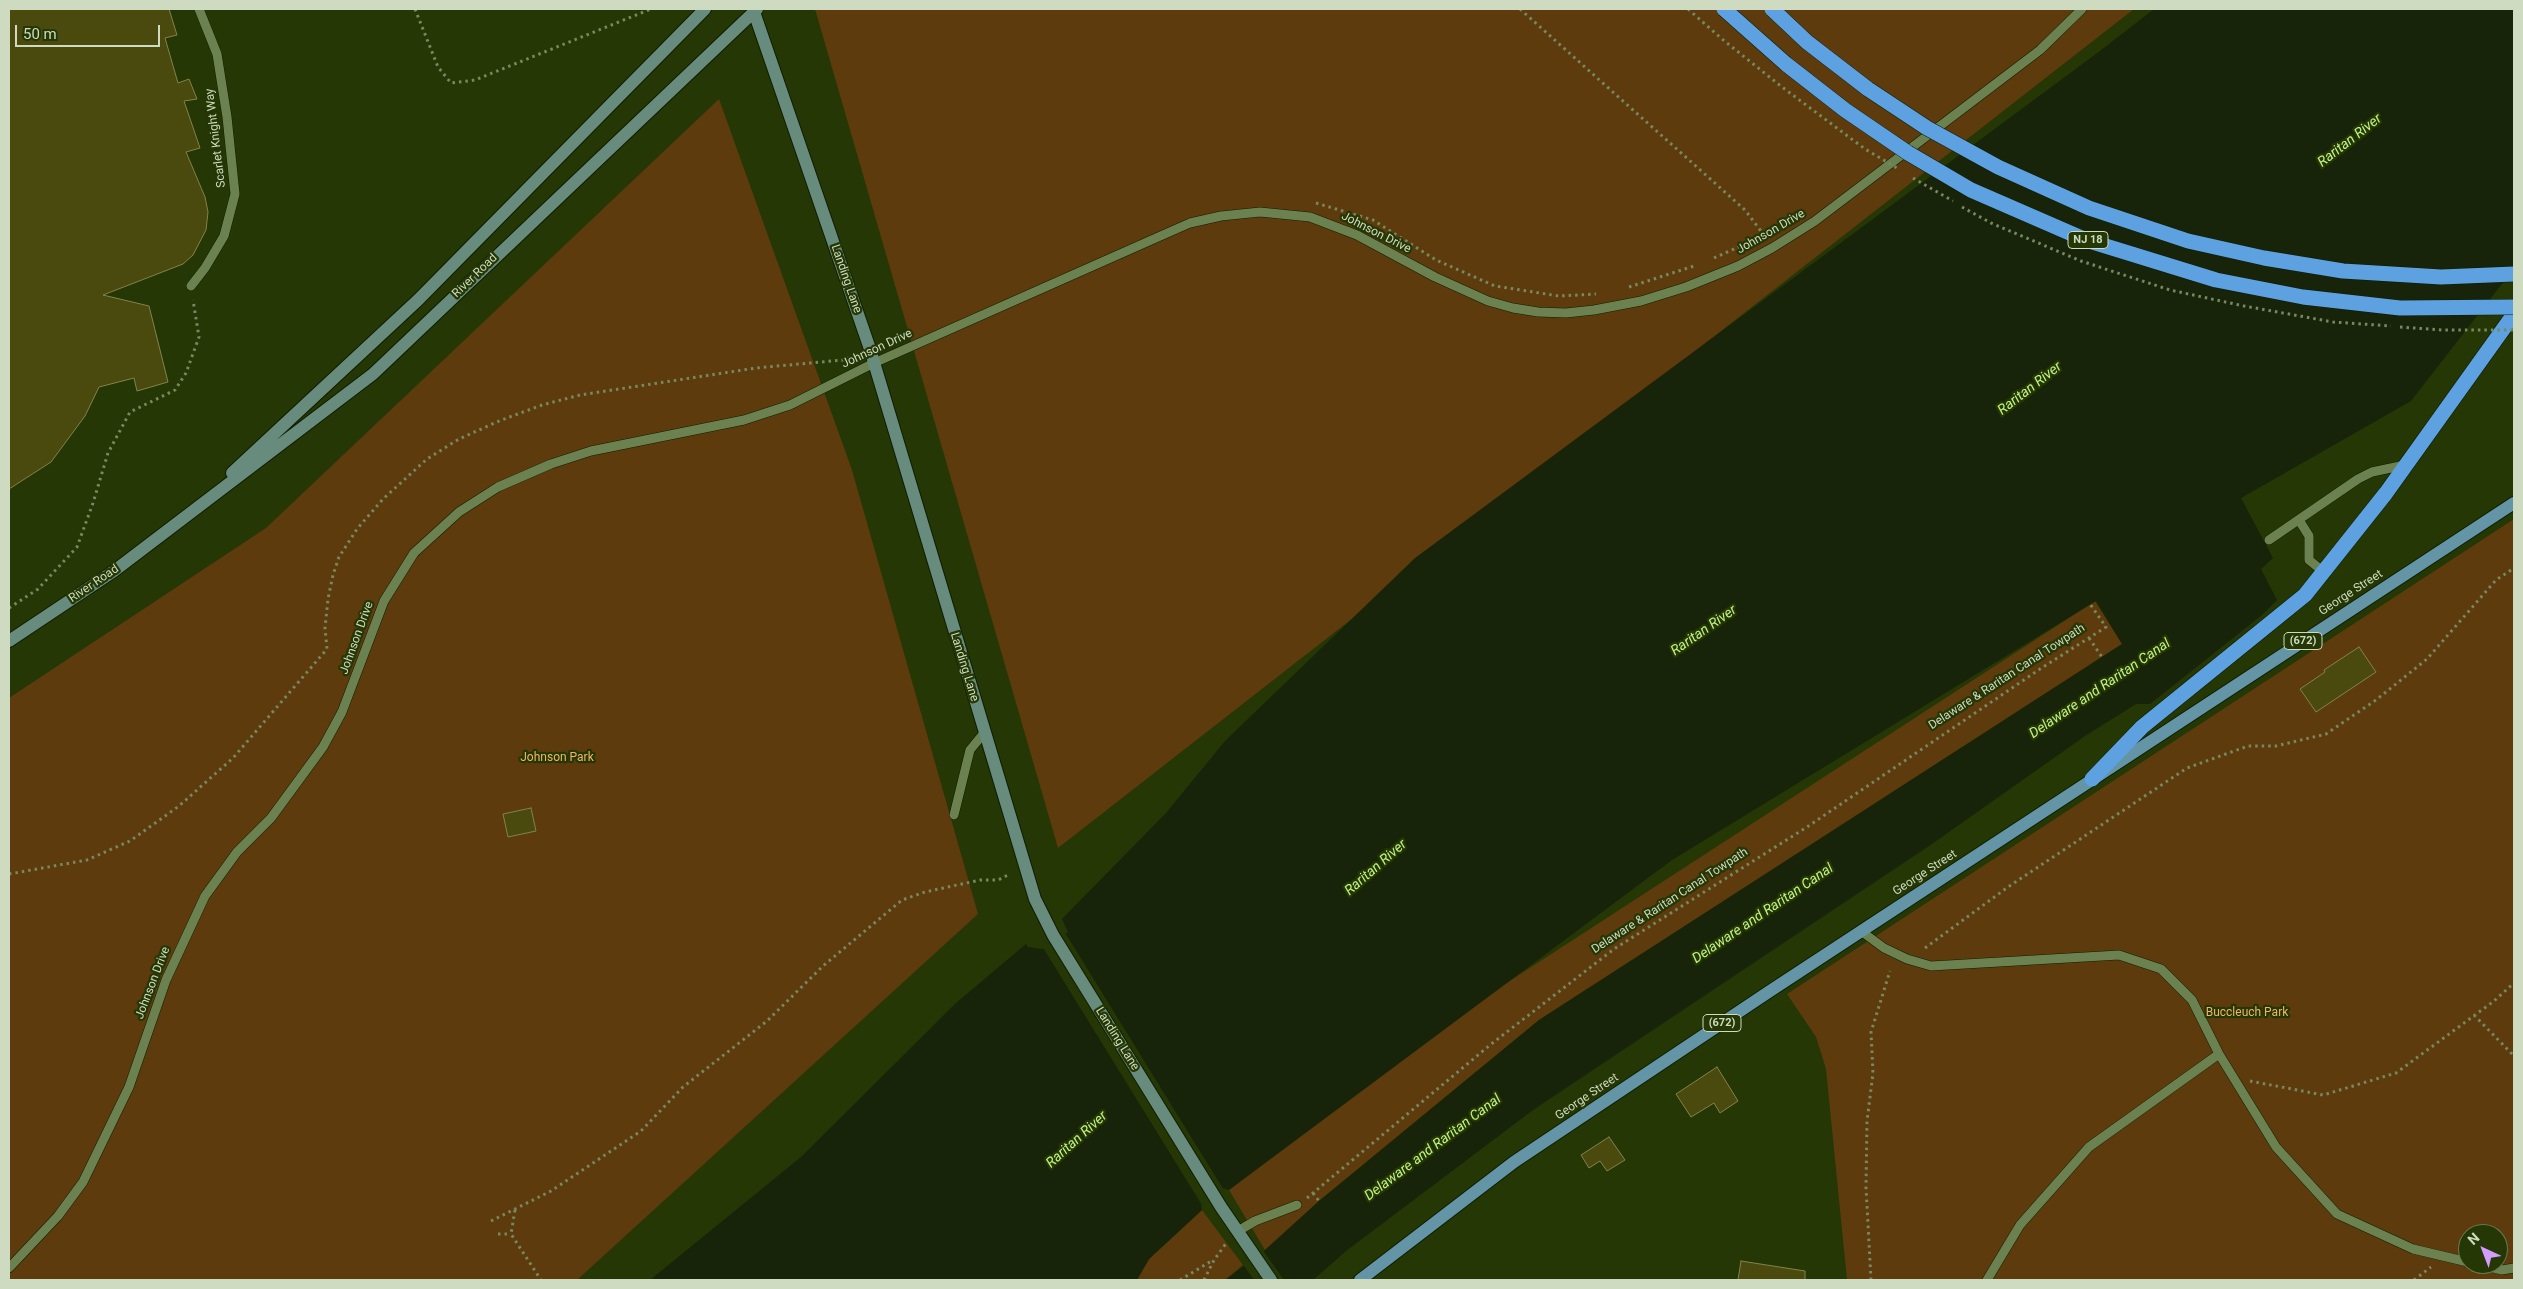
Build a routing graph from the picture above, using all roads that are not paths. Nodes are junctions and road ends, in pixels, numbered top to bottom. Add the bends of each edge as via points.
1 (199, 9) edge
2 (705, 9) edge
3 (755, 9) edge
4 (1724, 9) edge
5 (1772, 9) edge
6 (2082, 9) edge
7 (2514, 274) edge
8 (191, 286) road end
9 (2514, 308) edge
10 (2514, 314) edge
11 (874, 363) junction
12 (2406, 465) junction
13 (2514, 503) edge
14 (2299, 520) junction
15 (178, 524) junction
16 (2269, 540) dead end
17 (2324, 573) junction
18 (9, 641) edge
19 (984, 733) junction
20 (2092, 779) junction
21 (954, 814) dead end
22 (1862, 931) junction
23 (2219, 1054) junction
24 (1297, 1205) road end
25 (1236, 1236) junction
26 (2458, 1260) edge
27 (9, 1268) edge
28 (1271, 1280) edge
29 (1360, 1280) edge
30 (1987, 1280) edge

1 - 8 lane, Scarlet Knight Way via 217,54 228,117 235,194 224,236
2 - 15 main road, River Road via 418,300
3 - 11 main road, Landing Lane
3 - 15 main road, River Road via 373,374
4 - 9 highway, NJ 18, bridge via 1830,99 1908,153 1971,190 2086,240 2216,280 2303,296 2400,308
5 - 7 highway, NJ 18, bridge via 1807,42 1868,89 1927,128 1998,167 2089,208 2188,241 2343,271 2441,277
6 - 11 lane, Johnson Drive via 2040,50 1814,221 1738,266 1641,301 1566,312 1513,308 1434,278 1357,235 1330,224 1310,217 1260,212 1190,223
10 - 12 highway
11 - 19 main road, Landing Lane
11 - 27 lane, Johnson Drive via 790,405 744,420 591,451 550,464 498,487 458,512 414,554 384,601 342,712 323,747 270,818 238,852 205,896 166,980 129,1087 83,1182 58,1216
12 - 14 lane via 2365,476
12 - 17 highway
13 - 20 main road, George Street / (672)
14 - 16 lane
14 - 17 lane via 2309,536 2309,560
15 - 18 main road, River Road
17 - 20 highway via 2305,595 2265,630 2142,727
19 - 21 lane via 970,750
19 - 25 main road, Landing Lane via 1024,868 1053,935 1222,1207
20 - 22 main road, George Street / (672)
22 - 23 lane via 1884,948 1931,966 2120,955 2153,966 2161,969 2192,1000
22 - 29 main road, George Street / (672) via 1514,1162
23 - 26 lane via 2276,1147 2337,1214 2413,1249
23 - 30 lane via 2089,1147 2020,1225
24 - 25 lane via 1255,1221
25 - 28 main road, Landing Lane

